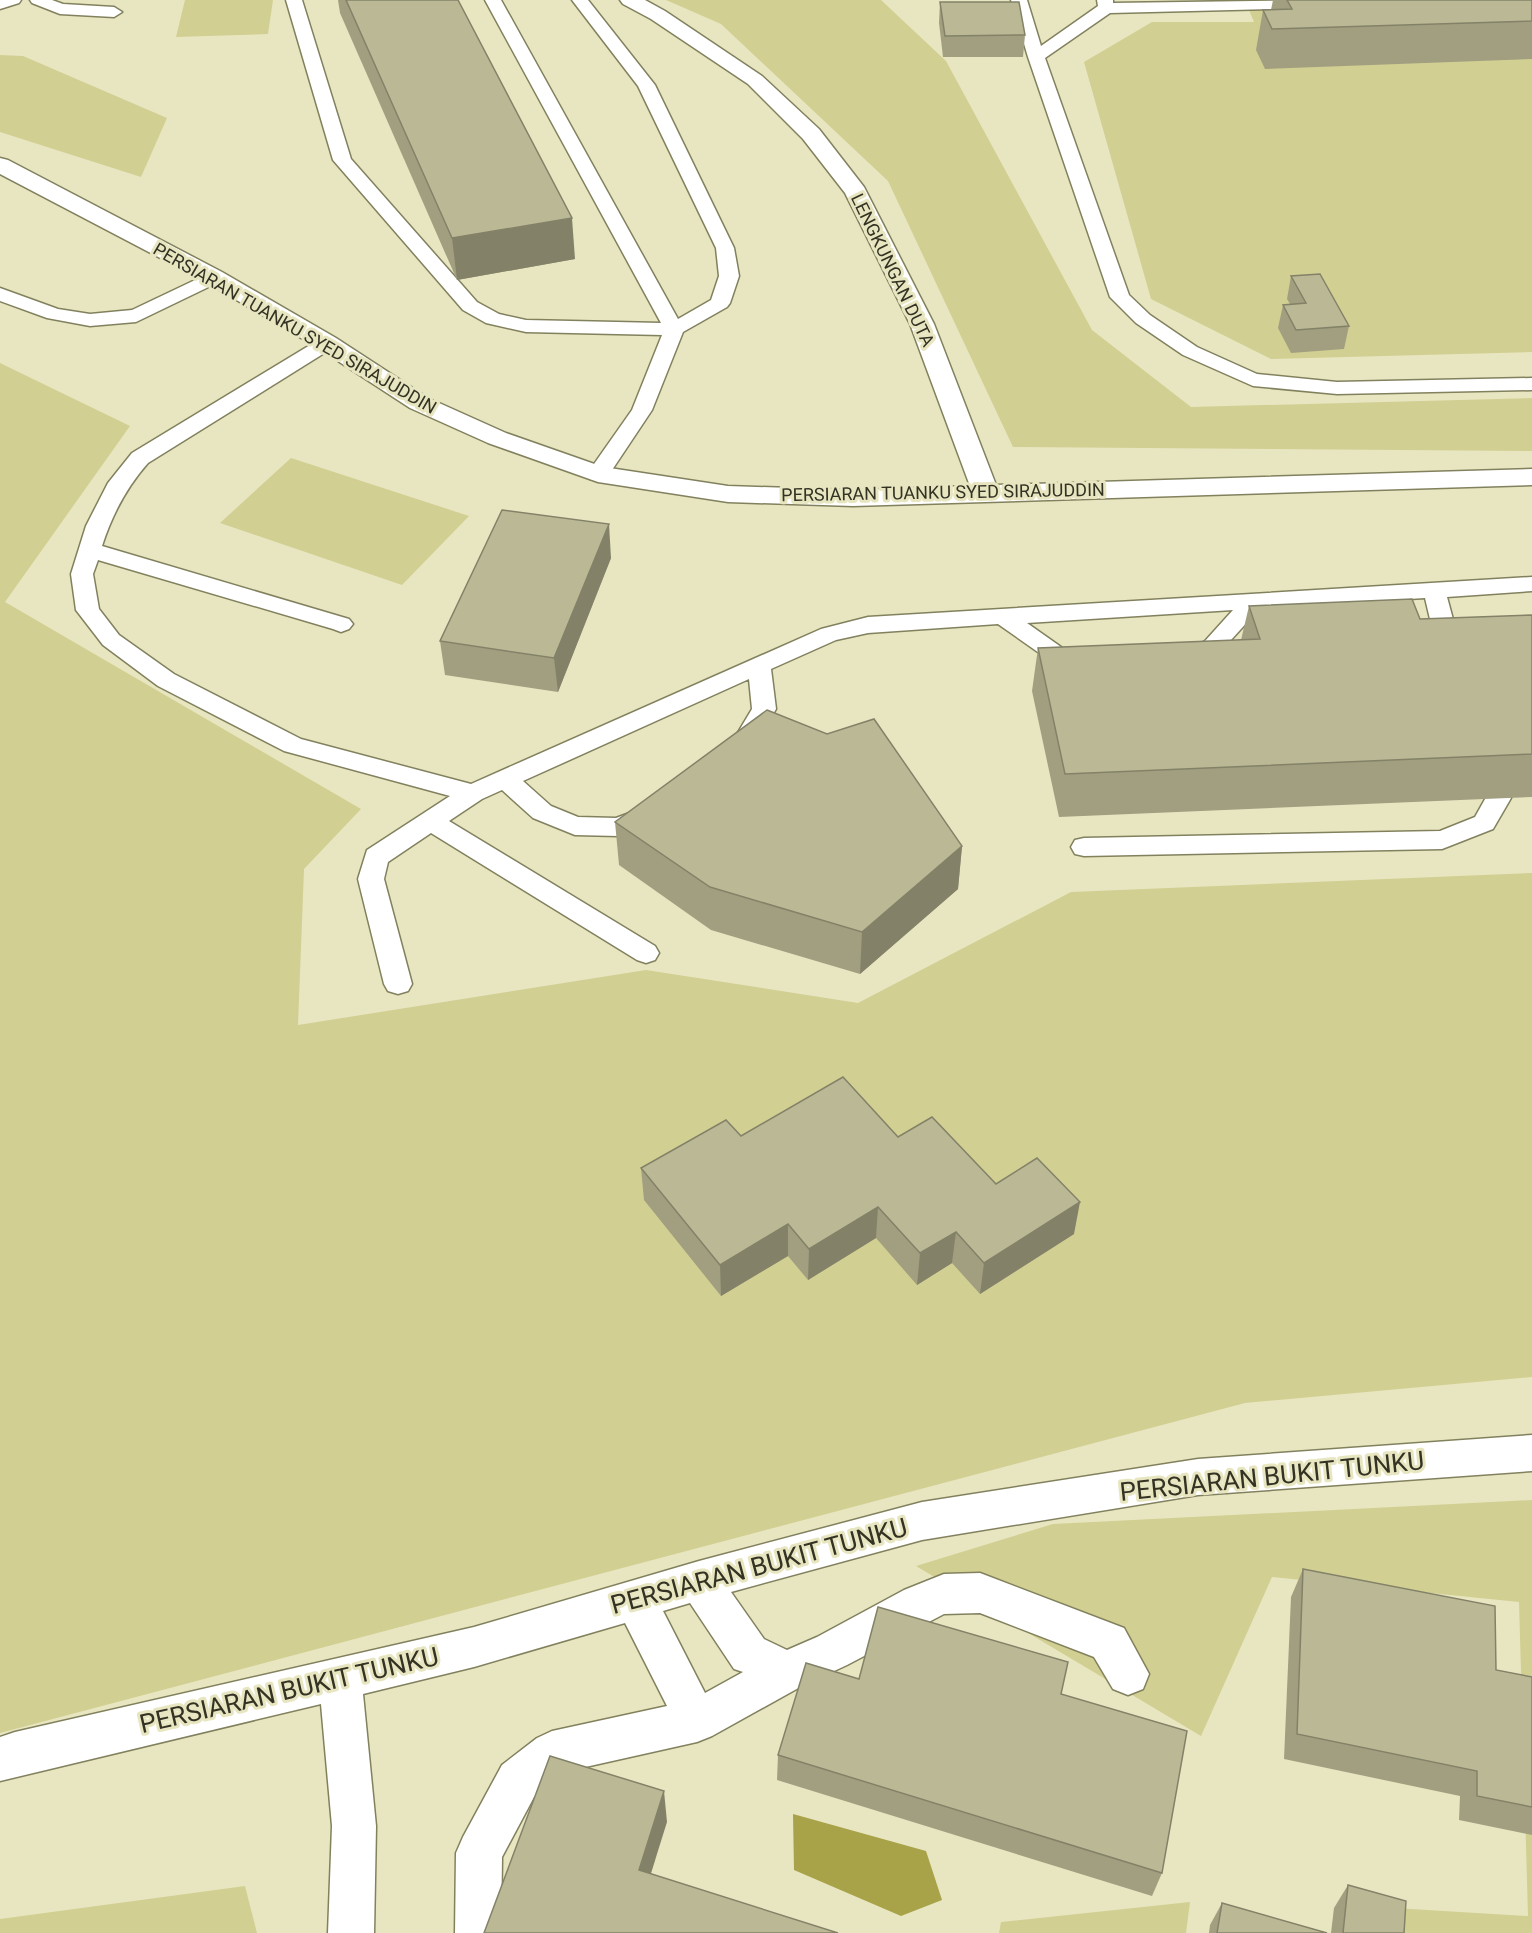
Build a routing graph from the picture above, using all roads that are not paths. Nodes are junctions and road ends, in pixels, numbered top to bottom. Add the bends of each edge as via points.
1 (13, 0) edge
2 (38, 0) edge
3 (294, 0) edge
4 (493, 0) edge
5 (580, 0) edge
6 (630, 0) edge
7 (1019, 0) edge
8 (1321, 3) edge
9 (0, 4) edge
10 (1106, 4) edge
11 (114, 12) dead end
12 (1036, 57) junction
13 (0, 165) edge
14 (214, 277) junction
15 (0, 294) edge
16 (674, 329) junction
17 (327, 343) junction
18 (1532, 384) edge
19 (598, 474) junction
20 (1532, 477) edge
21 (986, 493) junction
22 (89, 550) junction
23 (1532, 584) edge
24 (1434, 590) junction
25 (1254, 601) junction
26 (1002, 616) junction
27 (341, 624) dead end
28 (1452, 660) edge
29 (759, 664) junction
30 (1105, 669) edge
31 (1163, 670) edge
32 (728, 756) edge
33 (505, 778) junction
34 (473, 793) junction
35 (674, 798) edge
36 (1498, 798) edge
37 (430, 821) junction
38 (1084, 847) dead end
39 (646, 953) dead end
40 (399, 984) dead end
41 (1532, 1453) edge
42 (699, 1581) junction
43 (635, 1600) junction
44 (787, 1671) junction
45 (1128, 1674) dead end
46 (340, 1678) junction
47 (697, 1721) junction
48 (0, 1760) edge
49 (351, 1933) edge
50 (478, 1933) edge

1 - 9 lane
2 - 11 lane via 60,9
3 - 16 lane via 342,160 470,306 493,319 526,326
4 - 16 lane
5 - 16 lane via 646,85 726,248 729,276 720,303
6 - 21 street, LENGKUNGAN DUTA via 755,80 811,134 856,192 922,324
7 - 12 lane
8 - 10 lane
10 - 12 lane
12 - 18 lane via 1120,297 1143,319 1190,351 1253,380 1337,388
13 - 14 street, PERSIARAN TUANKU SYED SIRAJUDDIN
14 - 15 lane via 136,316 90,320 54,314
14 - 17 street, PERSIARAN TUANKU SYED SIRAJUDDIN
16 - 19 lane via 642,410
17 - 19 street, PERSIARAN TUANKU SYED SIRAJUDDIN via 418,403 497,438
17 - 22 lane via 140,458 119,483
19 - 21 street, PERSIARAN TUANKU SYED SIRAJUDDIN via 728,495 852,498
20 - 21 street, PERSIARAN TUANKU SYED SIRAJUDDIN
22 - 27 lane
22 - 34 lane via 82,574 88,610 111,640 166,680 293,746
23 - 24 lane
24 - 25 lane
24 - 28 lane
25 - 26 lane
25 - 31 lane via 1213,646
26 - 29 lane via 868,625 829,634
26 - 30 lane via 1063,659
29 - 32 lane via 764,709 746,742
29 - 33 lane
33 - 34 lane
33 - 35 lane via 542,812 575,826 618,827 655,812
34 - 37 lane
36 - 38 lane via 1484,823 1442,840
37 - 39 lane
37 - 40 lane via 376,857 370,879
41 - 42 street, PERSIARAN BUKIT TUNKU via 1198,1477 922,1521
42 - 43 street, PERSIARAN BUKIT TUNKU
42 - 44 street via 749,1654
43 - 46 street, PERSIARAN BUKIT TUNKU via 474,1647
43 - 47 street
44 - 45 street via 936,1597 980,1593 1109,1642
44 - 47 street
46 - 48 street, PERSIARAN BUKIT TUNKU
46 - 49 street via 354,1826
47 - 50 street via 552,1753 518,1781 479,1853

